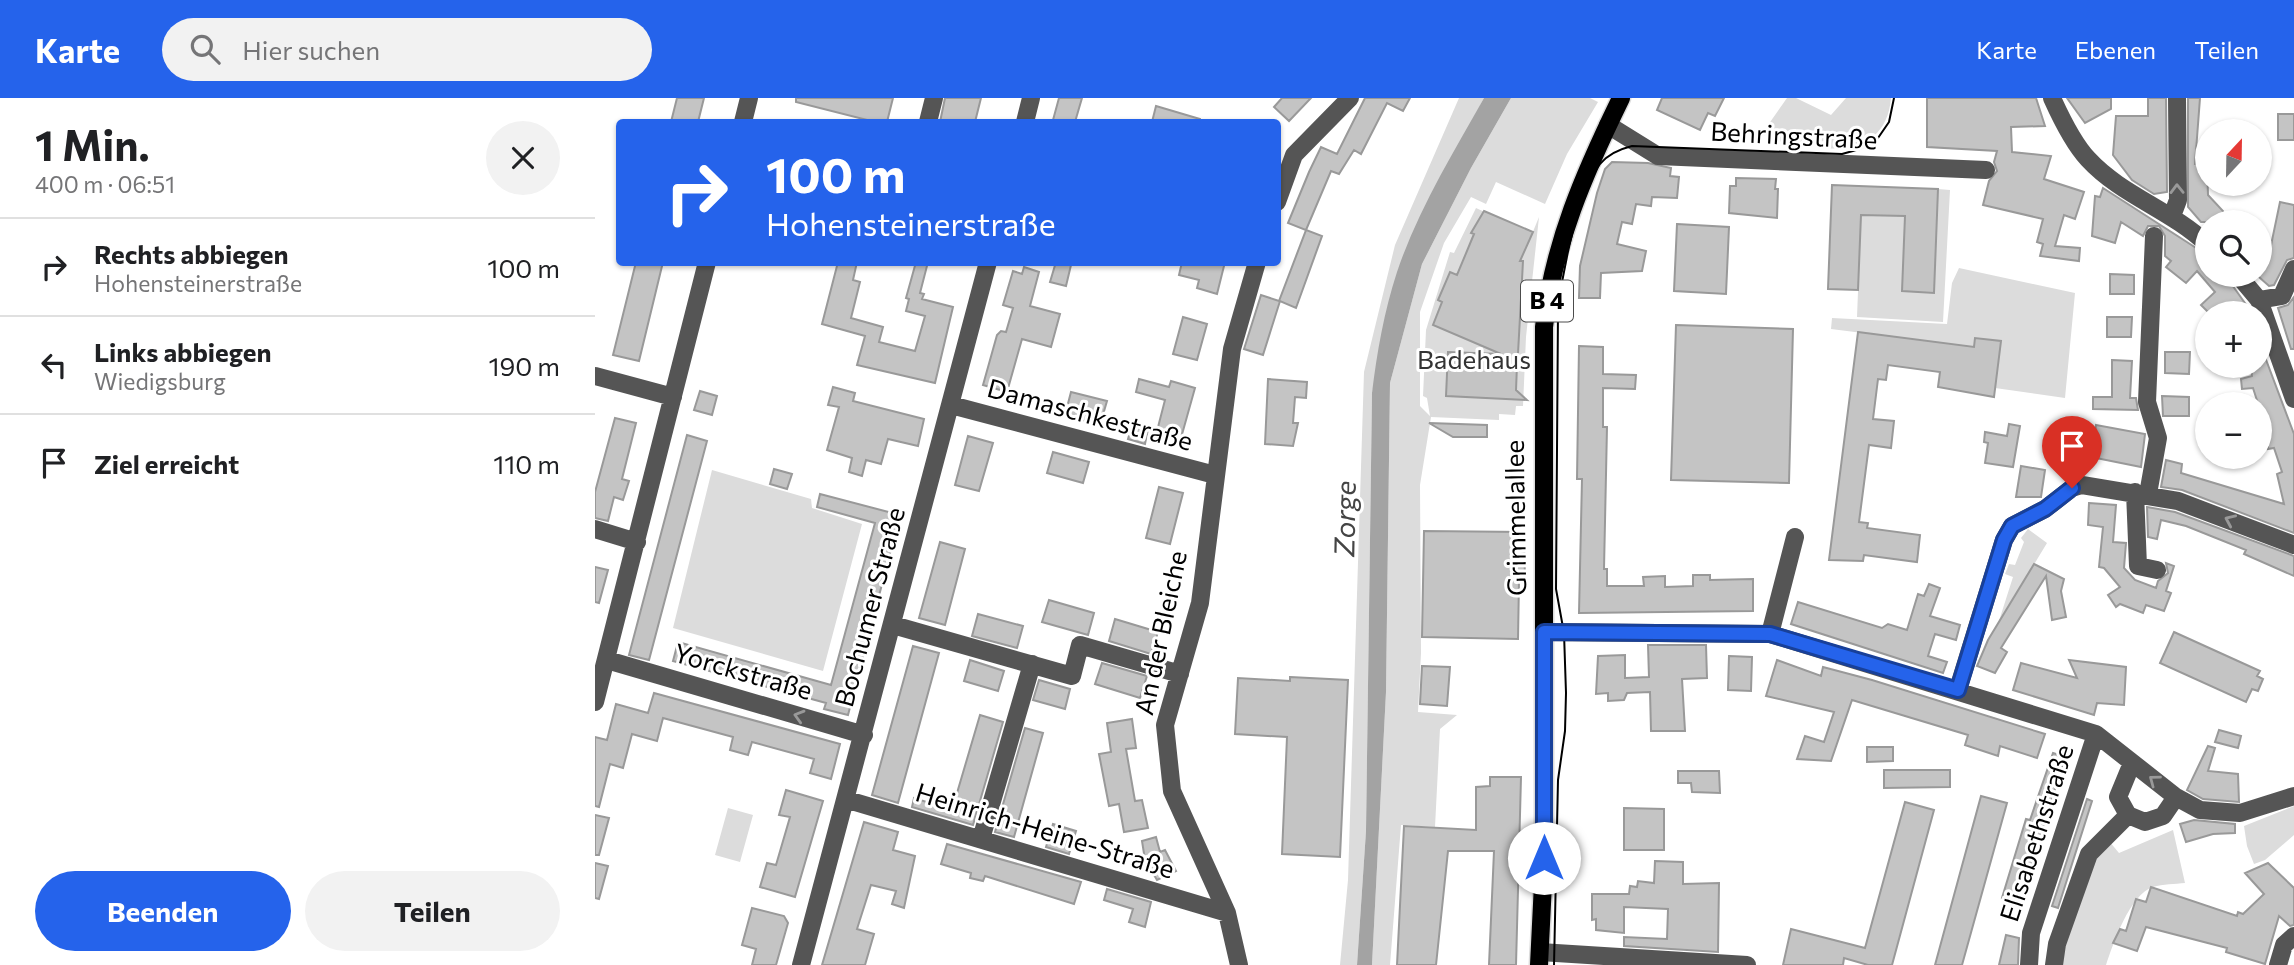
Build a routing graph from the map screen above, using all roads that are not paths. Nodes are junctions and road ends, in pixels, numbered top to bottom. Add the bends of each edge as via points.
1 (749, 98) edge
2 (934, 98) edge
3 (1031, 98) edge
4 (1350, 98) edge
5 (1621, 98) edge
6 (2052, 98) edge
7 (2176, 98) edge
8 (744, 119) edge
9 (929, 119) edge
10 (1026, 119) edge
11 (1608, 125) junction
12 (1986, 170) dead end
13 (1281, 191) edge
14 (2168, 216) junction
15 (2195, 235) edge
16 (2154, 236) dead end
17 (706, 266) edge
18 (987, 266) edge
19 (1256, 266) edge
20 (2294, 269) edge
21 (2248, 287) edge
22 (2259, 300) junction
23 (595, 376) edge
24 (673, 397) junction
25 (2294, 400) edge
26 (951, 405) junction
27 (1215, 475) junction
28 (2141, 493) junction
29 (595, 529) edge
30 (1795, 537) dead end
31 (637, 542) junction
32 (2294, 545) edge
33 (2157, 570) dead end
34 (893, 625) junction
35 (1544, 632) junction
36 (1770, 634) junction
37 (607, 660) junction
38 (1032, 664) junction
39 (1180, 674) junction
40 (1958, 690) junction
41 (595, 702) edge
42 (2096, 734) junction
43 (864, 735) junction
44 (2132, 763) junction
45 (2294, 796) edge
46 (2176, 797) junction
47 (848, 800) junction
48 (2128, 815) junction
49 (981, 839) junction
50 (1227, 913) junction
51 (2294, 936) edge
52 (1540, 958) edge
53 (801, 965) edge
54 (1239, 965) edge
55 (1747, 965) edge
56 (2029, 965) edge
57 (2055, 965) edge
58 (2277, 965) edge

1 - 8 street
2 - 9 street
3 - 10 street
4 - 13 street via 1294,155
5 - 11 main road, Grimmelallee / B 4
6 - 14 street via 2086,157
14 -> 7 street via 2178,200
11 - 12 street, Behringstraße via 1658,156
11 - 35 main road, Grimmelallee / B 4 via 1566,222 1549,282 1541,423
14 - 15 street
16 - 28 street via 2147,402 2158,438
17 - 24 street
18 - 26 street, Bochumer Straße
19 - 27 street, An der Bleiche via 1232,349
20 - 22 street via 2282,296
21 - 22 street
22 - 25 street
23 - 24 street
24 - 31 street
26 - 27 street, Damaschkestraße
26 - 34 street, Bochumer Straße
27 - 39 street, An der Bleiche via 1200,603
32 -> 28 street via 2218,514
28 - 33 street via 2138,566
28 - 40 street via 2083,485 2012,526
29 - 31 street
30 - 36 street
31 - 37 street
34 - 38 street
34 - 43 street, Bochumer Straße
35 - 36 street
35 - 52 main road, Grimmelallee / B 4
36 - 40 street
37 - 41 street
43 -> 37 street, Yorckstraße
38 - 39 street via 1072,676 1080,645
38 - 49 street
39 - 50 street, An der Bleiche via 1165,725 1172,791
40 - 42 street
42 - 44 street, Elisabethstraße
42 - 56 street, Elisabethstraße via 2031,933
43 - 47 street, Bochumer Straße
46 -> 44 street, Elisabethstraße
44 - 48 street via 2118,797
45 - 46 street, Elisabethstraße via 2240,813 2200,810
46 - 48 street via 2163,816 2145,821
47 - 49 street, Heinrich-Heine-Straße
47 - 53 street, Bochumer Straße
48 - 57 street, Elisabethstraße via 2089,854 2057,944
49 - 50 street, Heinrich-Heine-Straße
50 - 54 street, An der Bleiche
51 - 58 street via 2284,945
52 - 55 street, Grimmelallee

